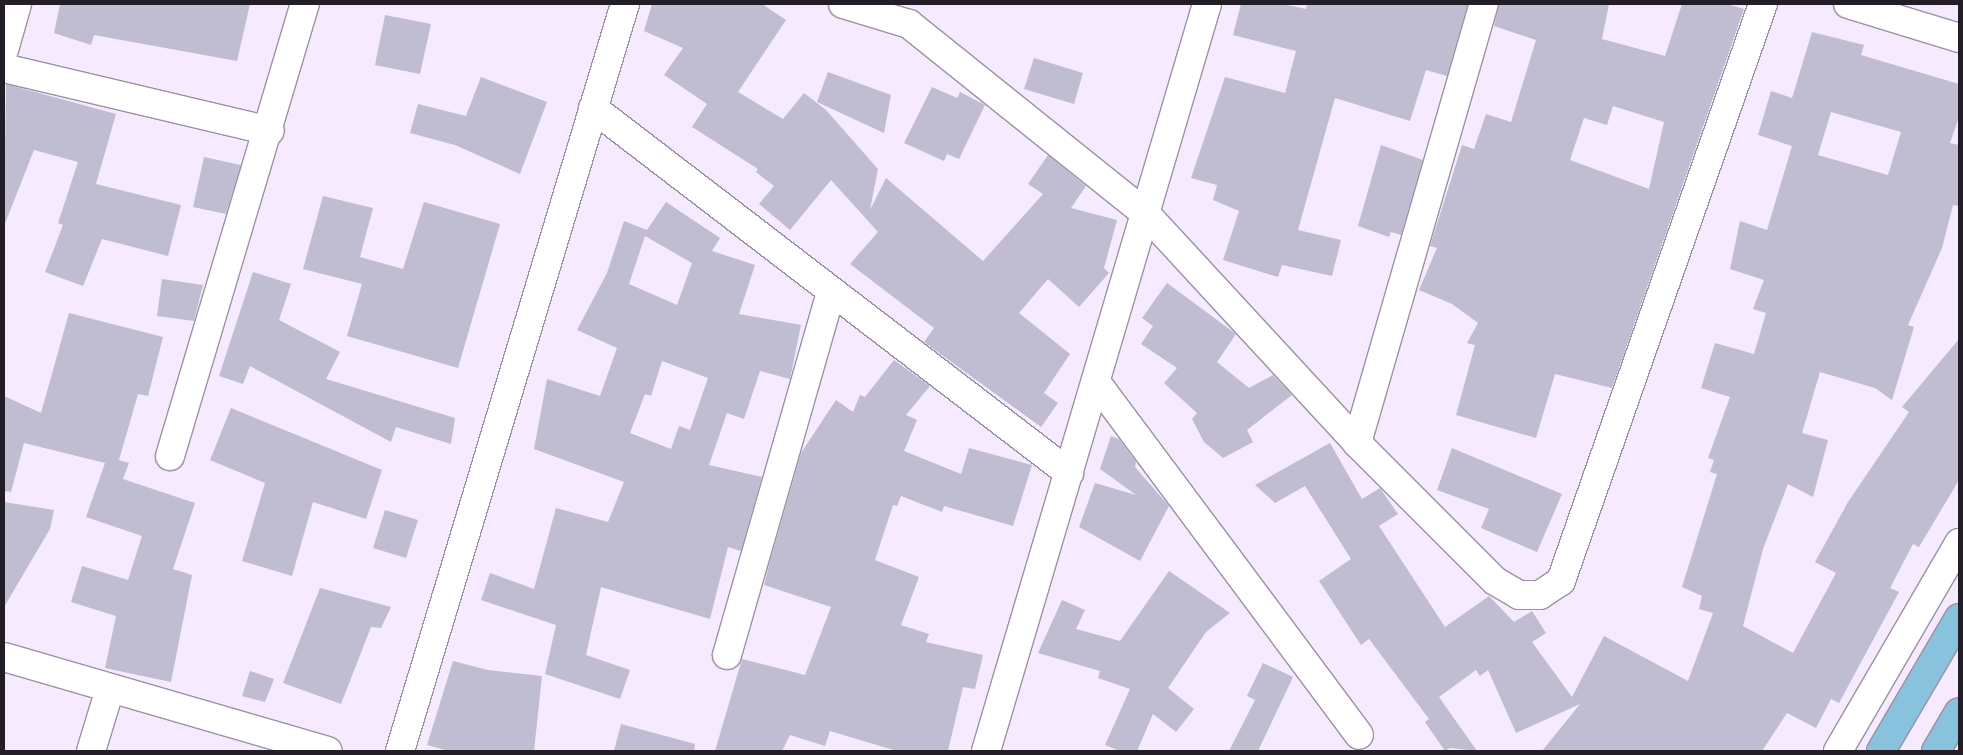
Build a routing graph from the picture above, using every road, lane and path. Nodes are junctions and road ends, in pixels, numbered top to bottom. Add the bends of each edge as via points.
1 (17, 4) edge
2 (305, 4) edge
3 (625, 4) edge
4 (842, 4) edge
5 (1207, 4) edge
6 (1484, 4) edge
7 (1762, 4) edge
8 (1848, 4) edge
9 (912, 14) edge
10 (1959, 38) edge
11 (4, 50) edge
12 (4, 68) edge
13 (593, 108) junction
14 (270, 131) junction
15 (1146, 214) junction
16 (831, 292) junction
17 (1096, 382) junction
18 (1357, 443) junction
19 (170, 456) dead end
20 (1069, 473) junction
21 (1959, 543) edge
22 (1959, 618) edge
23 (726, 655) dead end
24 (4, 657) edge
25 (110, 688) junction
26 (1959, 712) edge
27 (1359, 735) dead end
28 (91, 751) edge
29 (328, 751) edge
30 (400, 751) edge
31 (986, 751) edge
32 (1838, 751) edge
33 (1881, 751) edge
34 (1936, 751) edge

1 - 11 street
2 - 14 street
3 - 13 street
4 - 9 street
5 - 15 street
6 - 18 street
7 - 18 street via 1561,581 1540,594 1519,595 1495,580
8 - 10 street
9 - 15 street
12 - 14 street
13 - 16 street
13 - 30 street
14 - 19 street
15 - 17 street
15 - 18 street
16 - 20 street
16 - 23 street
17 - 20 street
17 - 27 street
20 - 31 street
21 - 32 street
22 - 33 main road
24 - 25 street
25 - 28 street
25 - 29 street
26 - 34 main road

